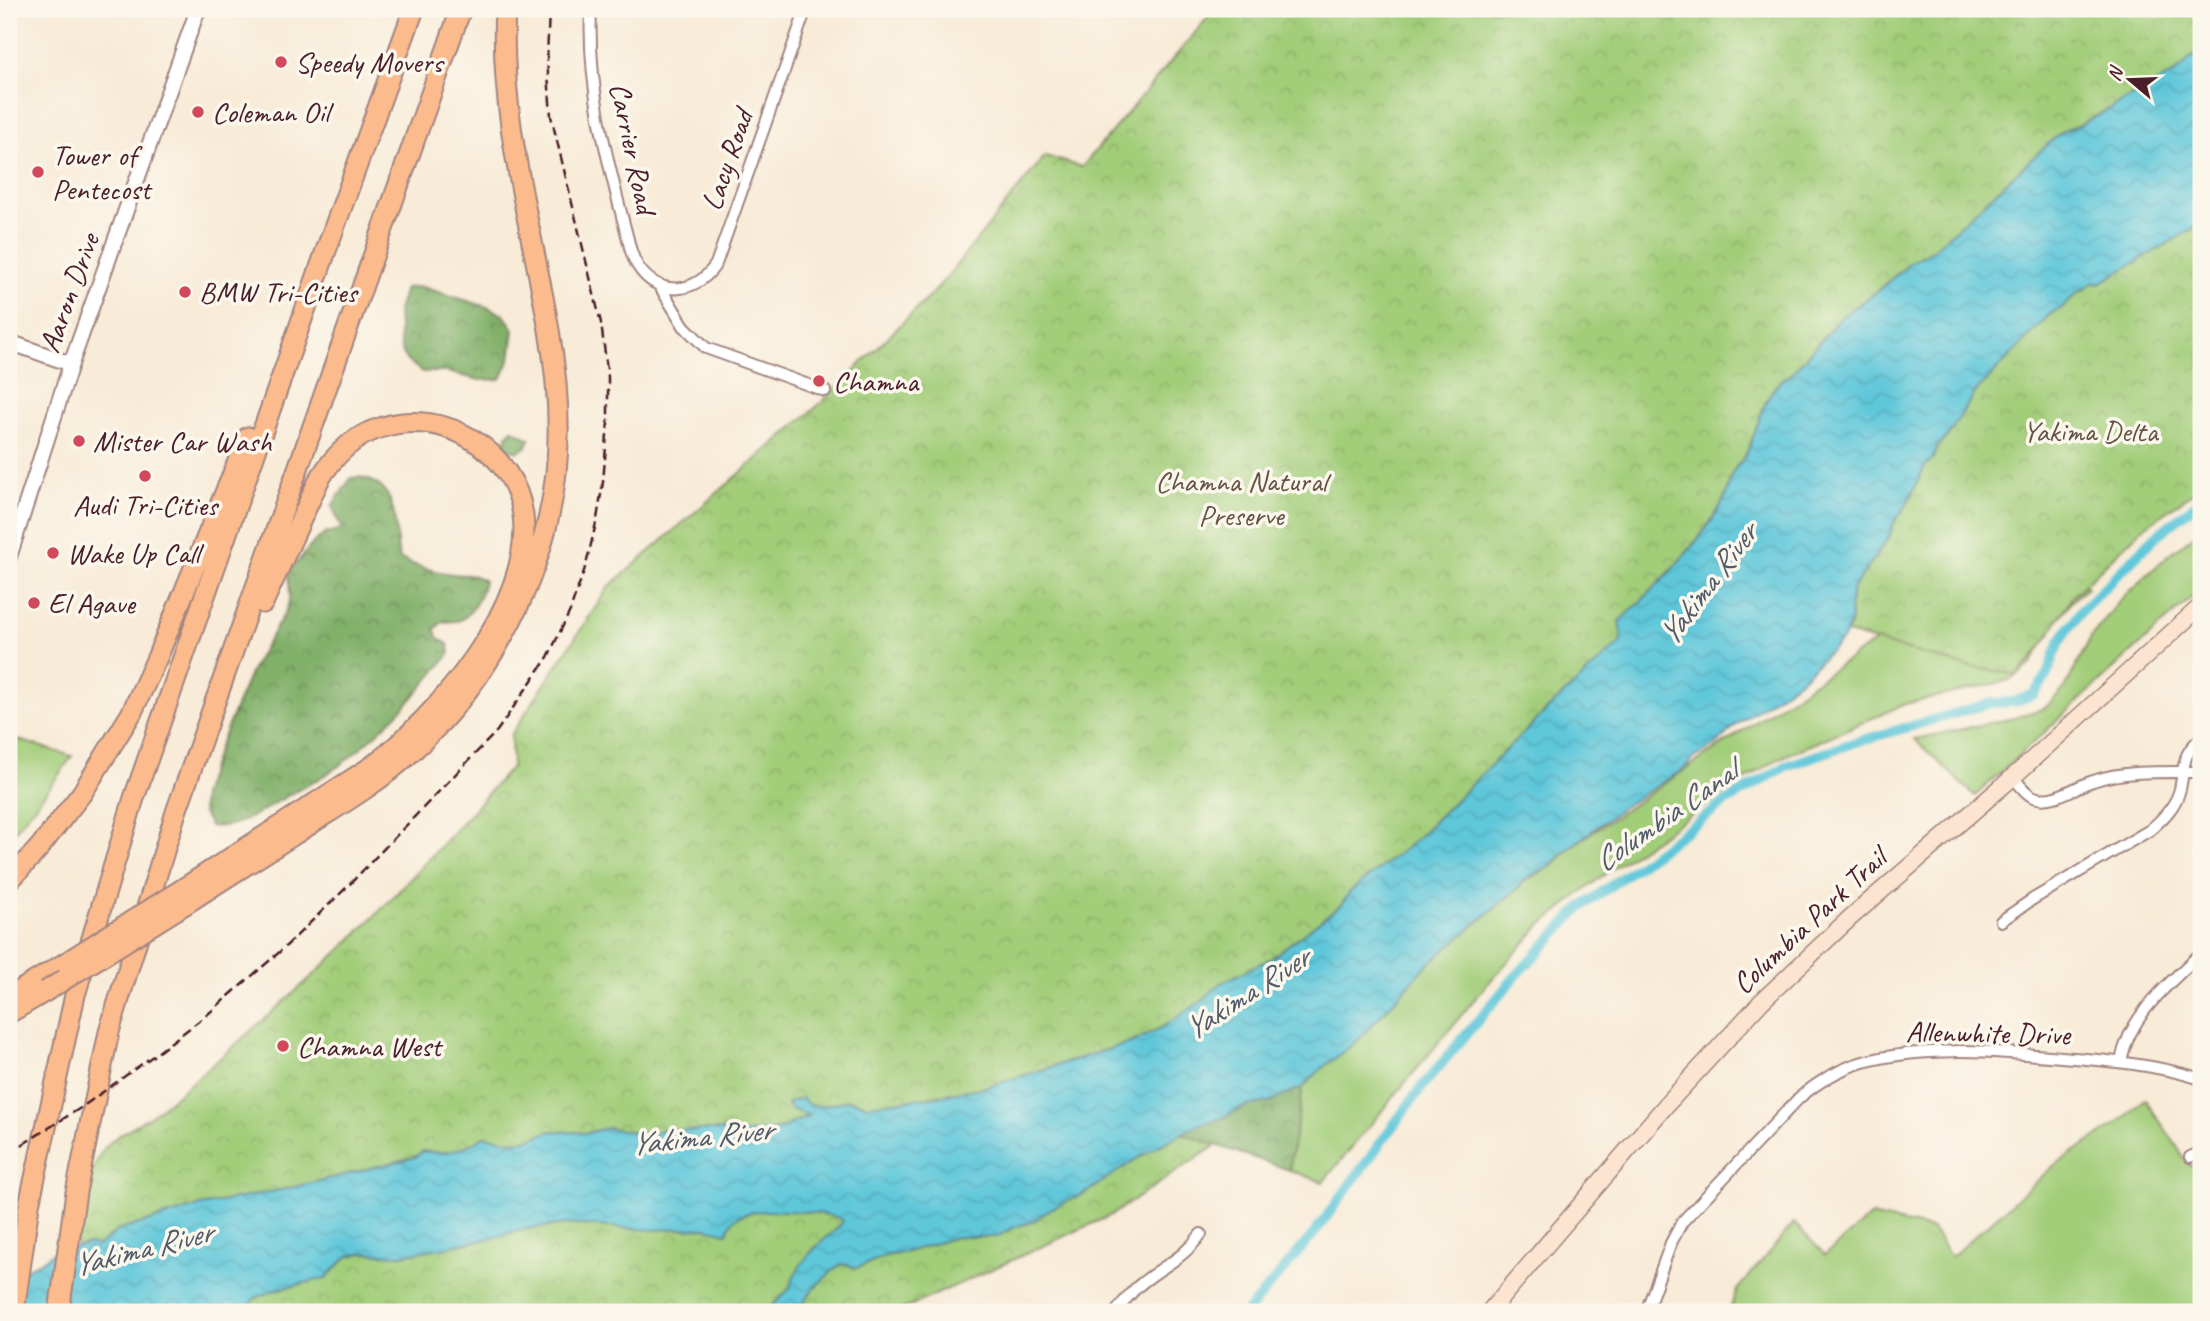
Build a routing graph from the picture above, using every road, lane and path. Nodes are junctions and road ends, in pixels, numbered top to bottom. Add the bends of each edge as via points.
1 (198, 9) edge
2 (414, 9) edge
3 (461, 9) edge
4 (505, 9) edge
5 (592, 9) edge
6 (806, 9) edge
7 (329, 243) junction
8 (659, 285) junction
9 (9, 342) edge
10 (71, 364) junction
11 (825, 391) dead end
12 (9, 557) edge
13 (2201, 606) edge
14 (218, 695) junction
15 (2201, 738) edge
16 (2181, 772) junction
17 (2201, 772) edge
18 (2013, 777) junction
19 (9, 881) edge
20 (185, 895) junction
21 (2001, 921) dead end
22 (2201, 953) edge
23 (43, 985) junction
24 (9, 997) edge
25 (9, 1013) edge
26 (2121, 1061) junction
27 (2201, 1079) edge
28 (2201, 1152) edge
29 (2190, 1157) dead end
30 (1201, 1234) dead end
31 (14, 1312) edge
32 (58, 1312) edge
33 (1116, 1312) edge
34 (1489, 1312) edge
35 (1646, 1312) edge

1 - 10 street, Aaron Drive
2 - 7 highway
3 - 14 highway
4 - 20 highway via 511,123 549,331 558,408 550,507 532,572 482,671 415,749 355,795
5 - 8 street, Carrier Road via 594,92 602,139 633,258 643,274
6 - 8 street, Lacy Road via 716,264 692,286
7 - 19 highway via 131,714 82,793
7 - 31 highway via 134,798 75,995 29,1205
8 - 11 street, Carrier Road via 684,326 706,348
9 - 10 street
10 - 12 street, Aaron Drive
13 - 18 main road, Columbia Park Trail
14 - 20 highway via 318,480 346,446 382,427 416,422 451,429 497,460 510,478 523,515 521,557 493,627 450,691 391,753
14 - 32 highway via 176,812 109,1032 76,1192
15 - 16 street
16 - 17 street
16 - 18 street via 2095,780 2039,799
16 - 21 street via 2180,789 2161,821
18 - 34 main road, Columbia Park Trail via 1762,1001 1658,1114
20 - 23 highway, bridge
22 - 26 street via 2138,1018
23 - 24 highway
23 - 25 highway
26 - 27 street, Allenwhite Drive
26 - 35 street, Allenwhite Drive via 1939,1052 1873,1060 1831,1075 1798,1098 1689,1213 1671,1243
28 - 29 street
30 - 33 street via 1177,1260 1134,1289

